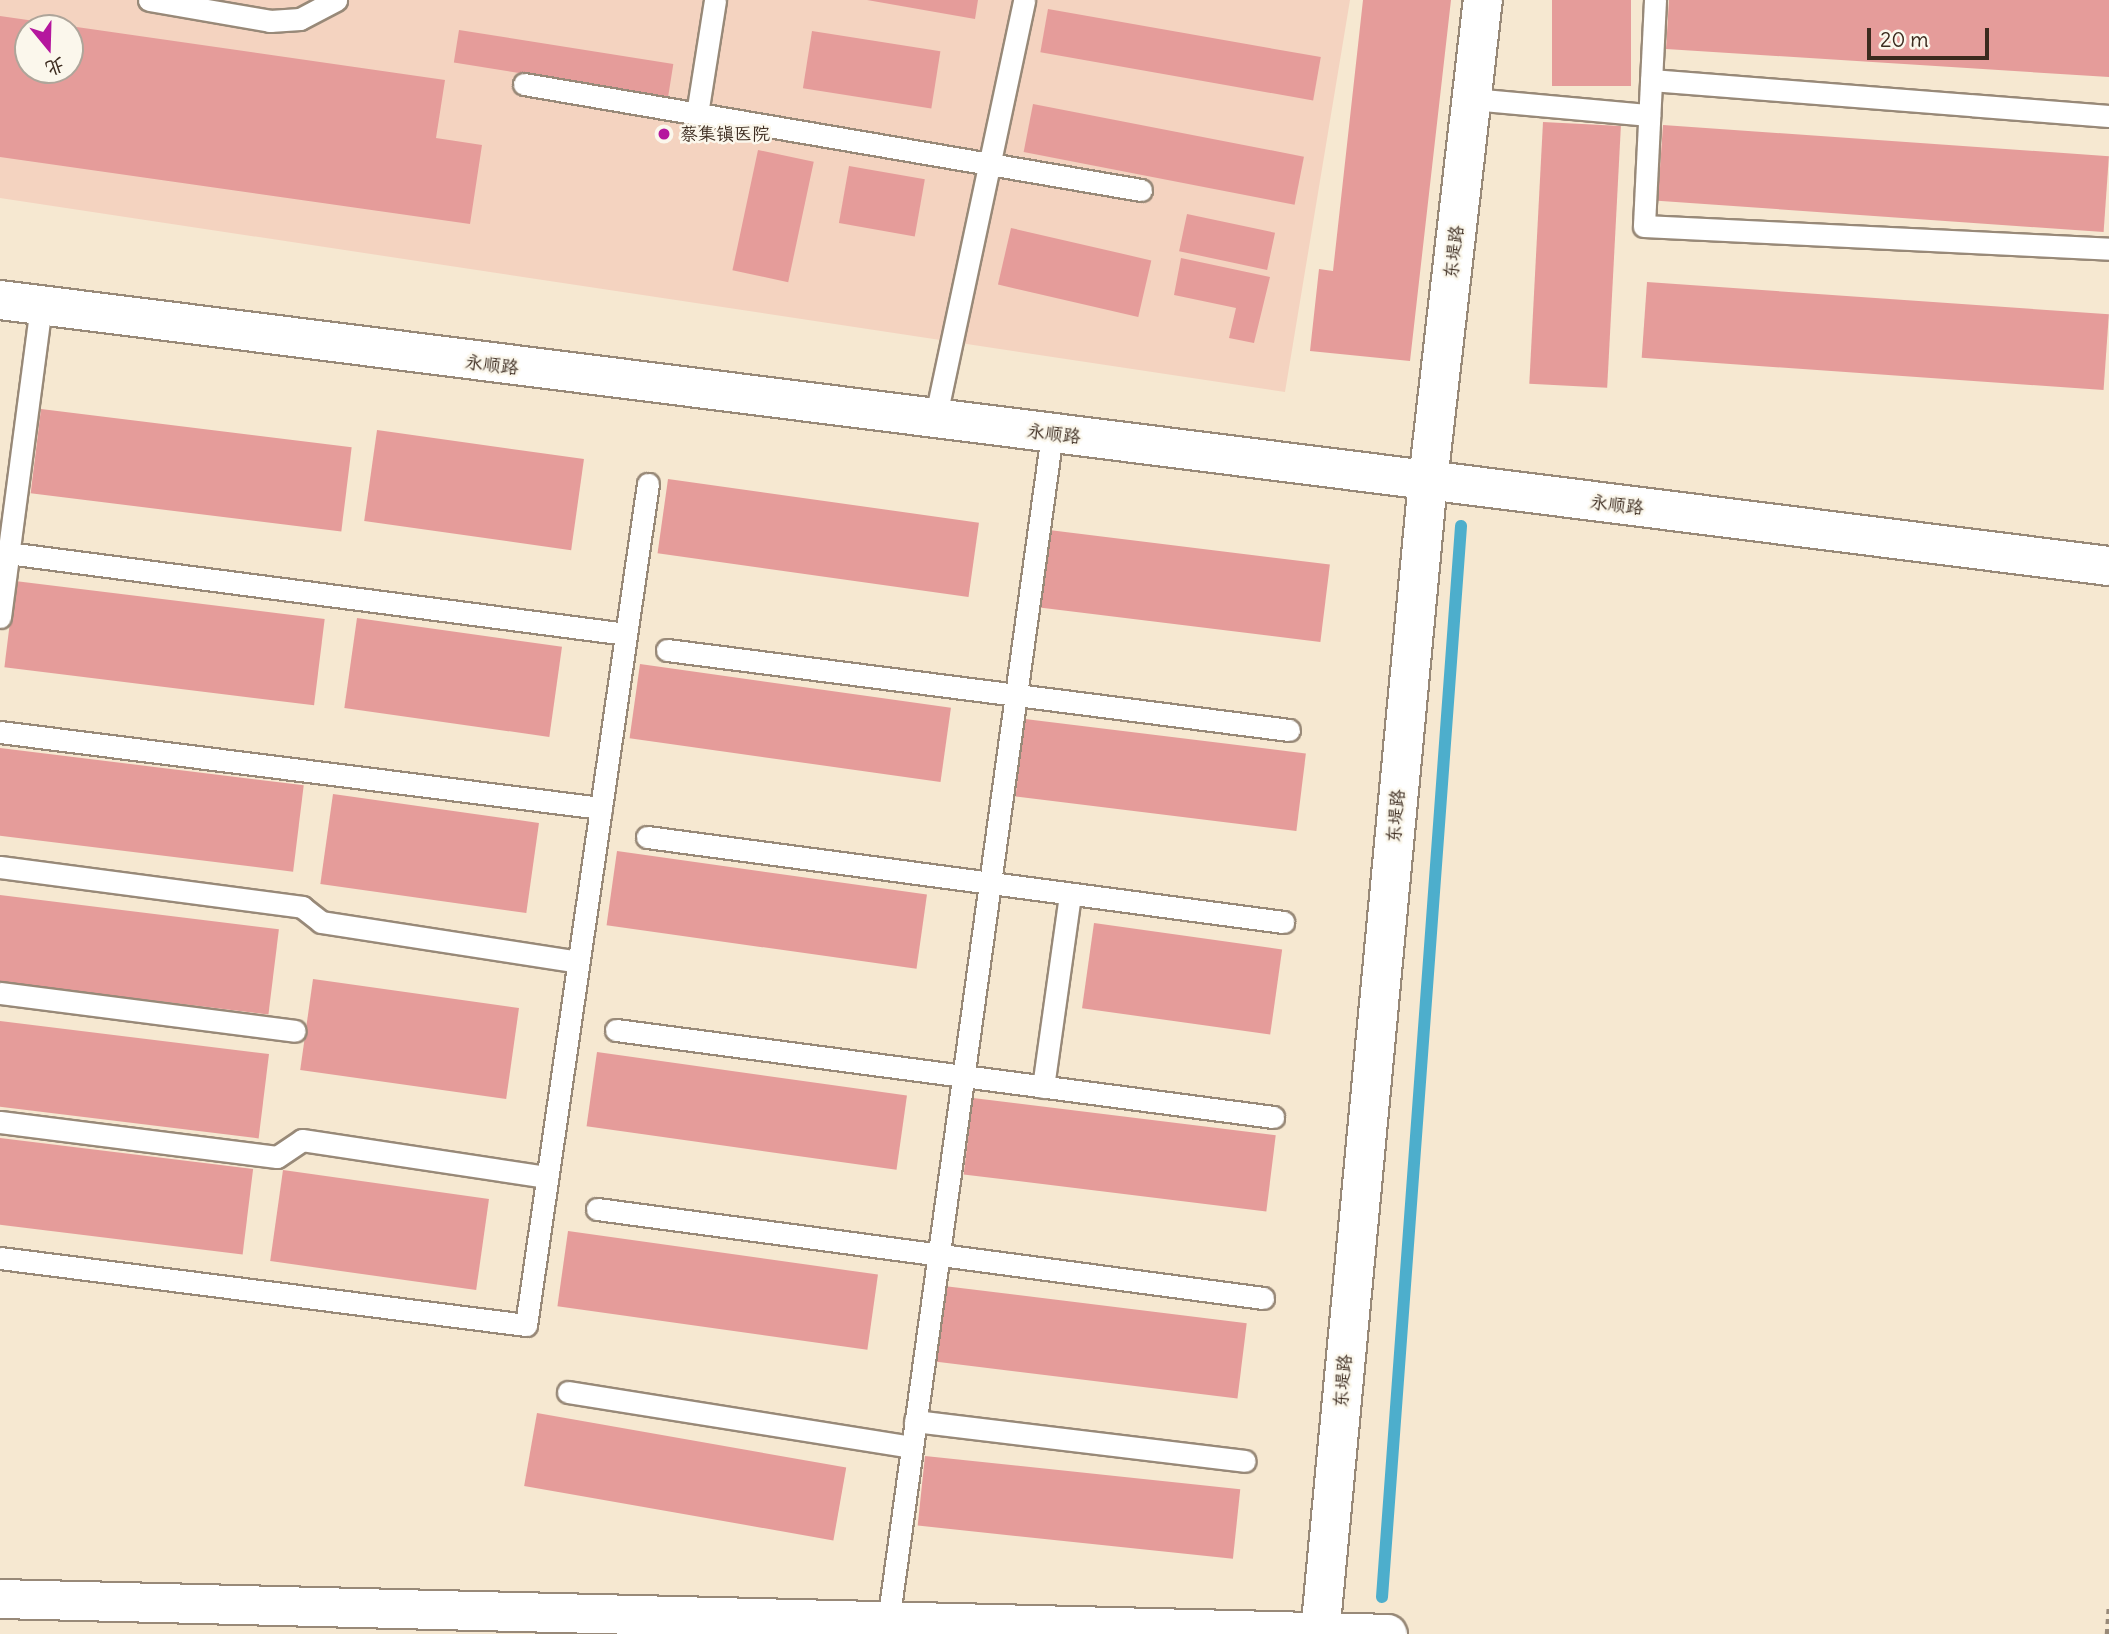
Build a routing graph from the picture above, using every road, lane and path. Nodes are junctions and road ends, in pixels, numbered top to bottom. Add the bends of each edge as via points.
1 (149, 0) edge
2 (336, 0) edge
3 (715, 0) edge
4 (1024, 0) edge
5 (1483, 0) edge
6 (1655, 0) edge
7 (1651, 80) junction
8 (524, 84) dead end
9 (1472, 99) junction
10 (697, 114) junction
11 (1649, 115) junction
12 (2109, 116) edge
13 (990, 164) junction
14 (1141, 190) dead end
15 (2109, 249) edge
16 (0, 300) edge
17 (41, 306) junction
18 (935, 420) junction
19 (1052, 434) junction
20 (1428, 481) junction
21 (648, 484) dead end
22 (4, 552) edge
23 (2109, 566) edge
24 (0, 617) edge
25 (626, 634) junction
26 (667, 650) dead end
27 (1016, 695) junction
28 (1290, 730) dead end
29 (0, 732) edge
30 (601, 808) junction
31 (647, 837) dead end
32 (0, 867) edge
33 (989, 883) junction
34 (1070, 894) junction
35 (1283, 922) dead end
36 (578, 962) junction
37 (0, 993) edge
38 (616, 1030) dead end
39 (295, 1031) dead end
40 (963, 1076) junction
41 (1043, 1087) junction
42 (1273, 1117) dead end
43 (0, 1122) edge
44 (547, 1177) junction
45 (597, 1209) dead end
46 (938, 1254) junction
47 (0, 1258) edge
48 (1263, 1298) dead end
49 (568, 1392) dead end
50 (915, 1421) junction
51 (912, 1447) junction
52 (1245, 1461) dead end
53 (0, 1599) edge
54 (2109, 1606) edge
55 (454, 1622) edge
56 (905, 1626) edge
57 (1320, 1633) edge
58 (1388, 1634) edge
59 (2107, 1634) edge

1 - 2 lane via 270,21 300,19
3 - 10 lane
4 - 13 lane
5 - 9 street, 东堤路
6 - 7 lane
7 - 11 lane
7 - 12 lane
8 - 10 lane
9 - 11 lane
9 - 20 street, 东堤路
10 - 13 lane
11 - 15 lane via 1644,226
13 - 14 lane
13 - 18 lane
16 - 17 street, 永顺路
17 - 18 street, 永顺路
17 - 22 lane
18 - 19 street, 永顺路
19 - 20 street, 永顺路
19 - 27 lane
20 - 23 street, 永顺路
20 - 57 street, 东堤路
21 - 25 lane
22 - 24 lane
22 - 25 lane
25 - 30 lane
26 - 27 lane
27 - 28 lane
27 - 33 lane
29 - 30 lane
30 - 36 lane
31 - 33 lane
32 - 36 lane via 302,907 321,922
33 - 34 lane
33 - 40 lane
34 - 35 lane
34 - 41 lane
36 - 44 lane
37 - 39 lane
38 - 40 lane
40 - 41 lane
40 - 46 lane
41 - 42 lane
43 - 44 lane via 277,1157 302,1140
44 - 47 lane via 526,1325
45 - 46 lane
46 - 48 lane
46 - 50 lane
49 - 51 lane
50 - 51 lane
50 - 52 lane
51 - 56 lane
53 - 55 street
54 - 59 path
55 - 56 street
56 - 57 street
57 - 58 street

